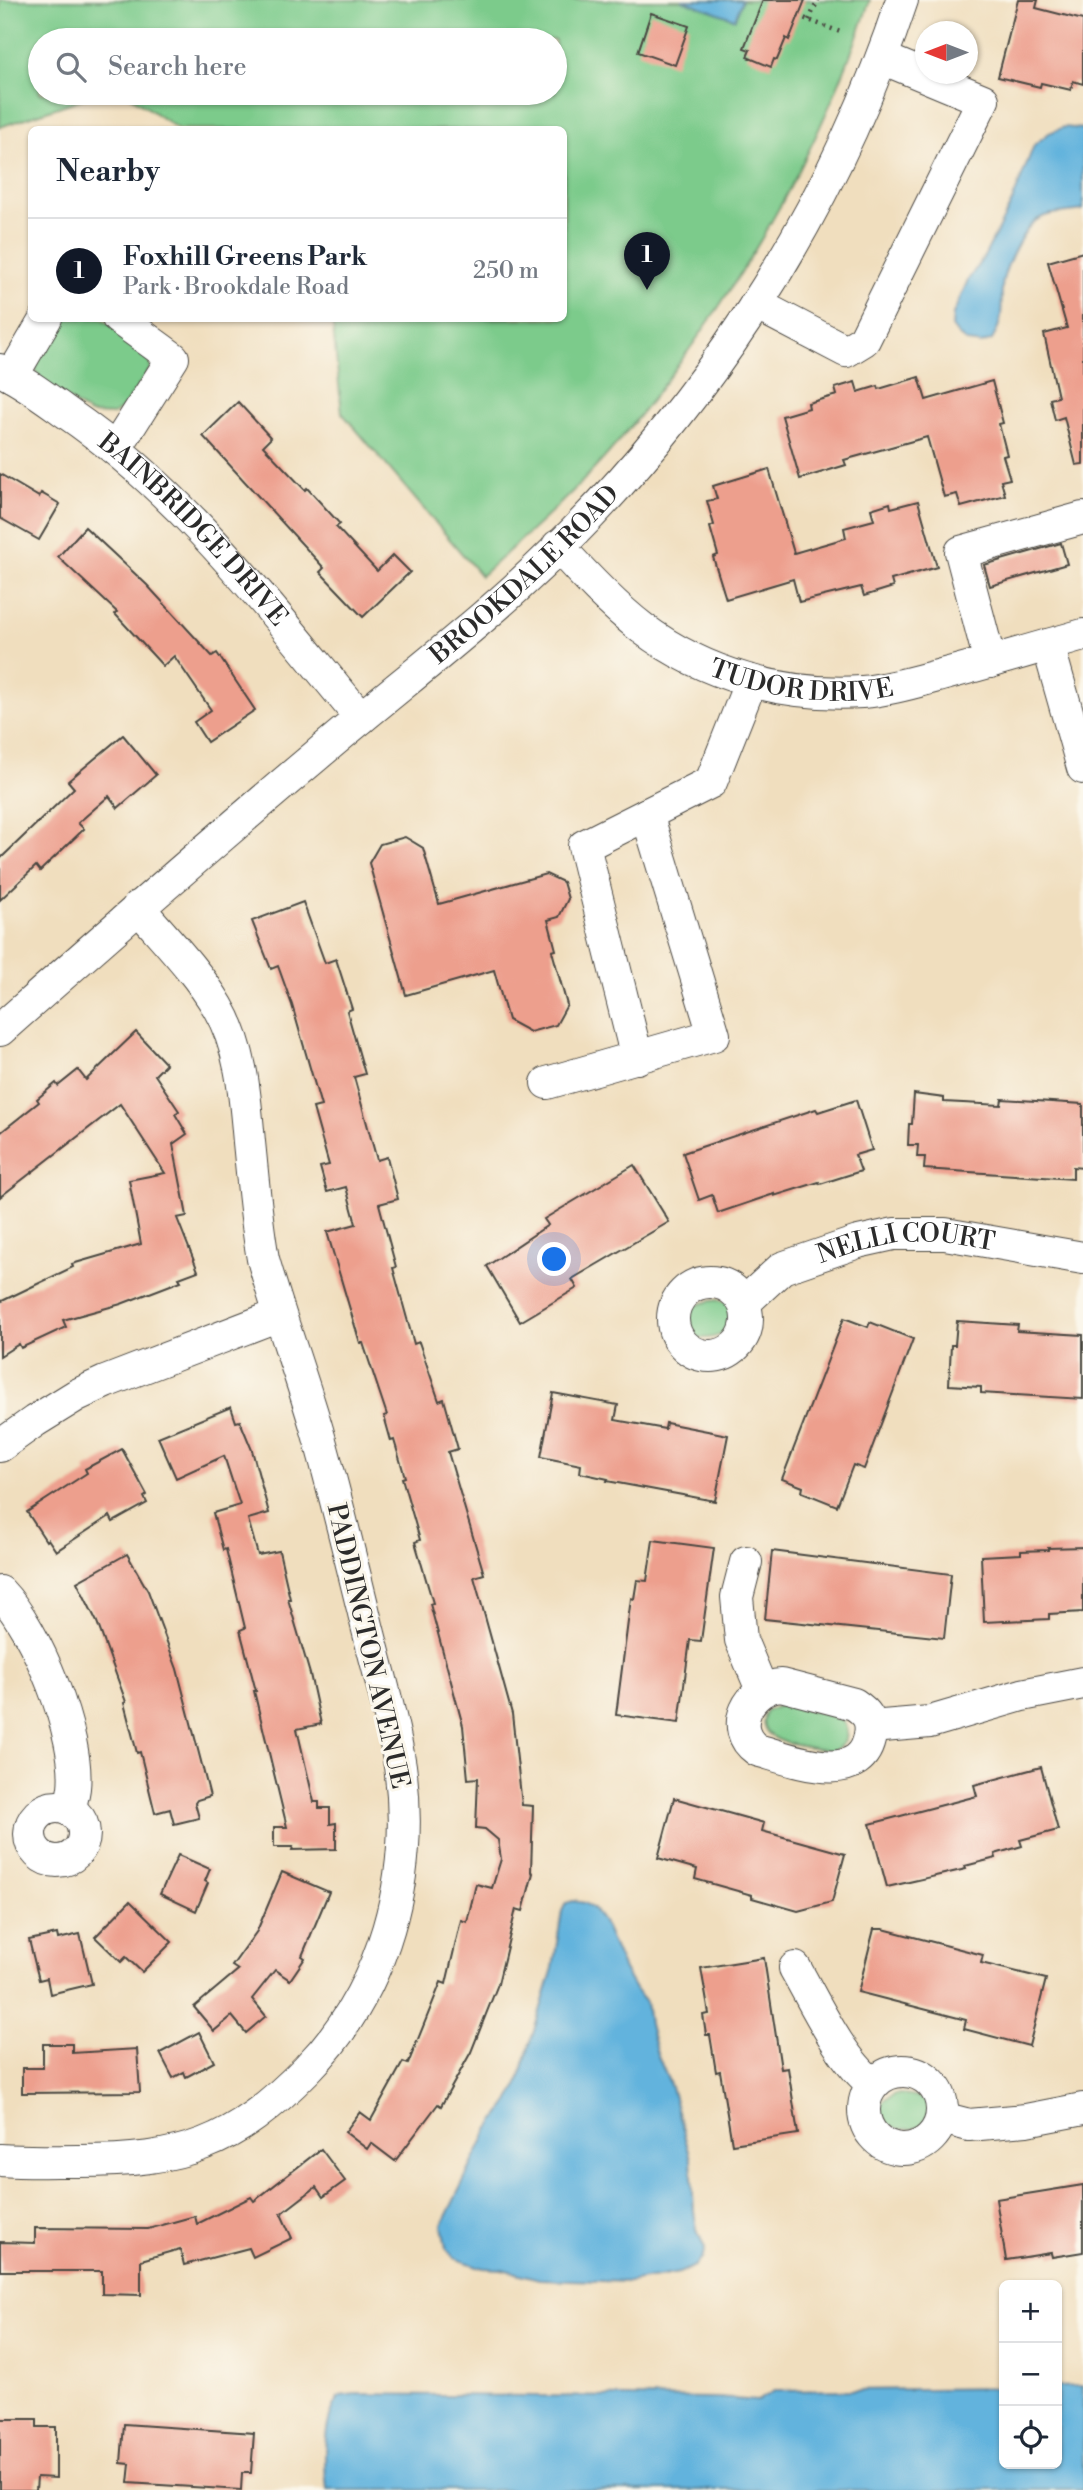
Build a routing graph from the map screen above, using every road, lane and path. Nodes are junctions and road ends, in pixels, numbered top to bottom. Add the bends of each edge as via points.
1 (818, 0) edge
2 (902, 0) edge
3 (798, 16) dead end
4 (809, 20) junction
5 (843, 33) dead end
6 (882, 58) junction
7 (756, 304) junction
8 (43, 322) edge
9 (124, 322) edge
10 (6, 373) edge
11 (116, 448) junction
12 (1083, 518) edge
13 (558, 546) junction
14 (1083, 635) edge
15 (1048, 645) junction
16 (990, 662) junction
17 (751, 681) junction
18 (361, 718) junction
19 (1083, 768) edge
20 (647, 814) junction
21 (138, 906) junction
22 (0, 1030) edge
23 (638, 1058) junction
24 (547, 1083) dead end
25 (1083, 1258) edge
26 (744, 1303) dead end
27 (279, 1315) junction
28 (0, 1446) edge
29 (746, 1562) dead end
30 (0, 1592) edge
31 (1083, 1683) edge
32 (762, 1690) junction
33 (871, 1727) junction
34 (69, 1810) dead end
35 (795, 1968) dead end
36 (873, 2084) junction
37 (1083, 2109) edge
38 (942, 2118) junction
39 (0, 2160) edge

1 - 4 path
2 - 6 street, BROOKDALE ROAD
3 - 4 path
4 - 5 path
6 - 7 street, BROOKDALE ROAD via 834,167
6 - 7 street via 983,100 863,340 846,351
7 - 13 street, BROOKDALE ROAD via 676,418 631,472
8 - 10 street
9 - 11 street via 173,358
10 - 11 street, BAINBRIDGE DRIVE
11 - 18 street, BAINBRIDGE DRIVE via 215,542
12 - 16 street via 961,552
13 - 17 street, TUDOR DRIVE via 592,584 667,646
13 - 18 street, BROOKDALE ROAD via 514,590
14 - 15 street, TUDOR DRIVE
15 - 16 street, TUDOR DRIVE
15 - 19 street
16 - 17 street, TUDOR DRIVE via 864,691 818,692
17 - 20 street via 711,782
18 - 21 street, BROOKDALE ROAD
20 - 23 street via 584,846
20 - 23 street via 714,1035
21 - 22 street, BROOKDALE ROAD
21 - 27 street, PADDINGTON AVENUE via 194,972 219,1008 234,1042 257,1226
23 - 24 street
25 - 26 street, NELLI COURT via 945,1234 894,1234 782,1268
27 - 28 street via 77,1395
27 - 39 street, PADDINGTON AVENUE via 324,1455 400,1763 404,1831 401,1877 390,1925 369,1980 321,2055 262,2111 225,2135 201,2146 143,2160
29 - 32 street via 737,1597 741,1640
30 - 34 street via 40,1654 62,1713 74,1768
31 - 33 street via 930,1722
32 - 33 street via 781,1685 854,1704 869,1717
32 - 33 street via 748,1705 744,1720 746,1738 757,1750 836,1768 863,1754
35 - 36 street via 830,2029 861,2075
36 - 38 street via 895,2071 920,2074 939,2092
36 - 38 street via 863,2108 865,2121 870,2133 891,2148 917,2147 937,2130
37 - 38 street via 969,2125

